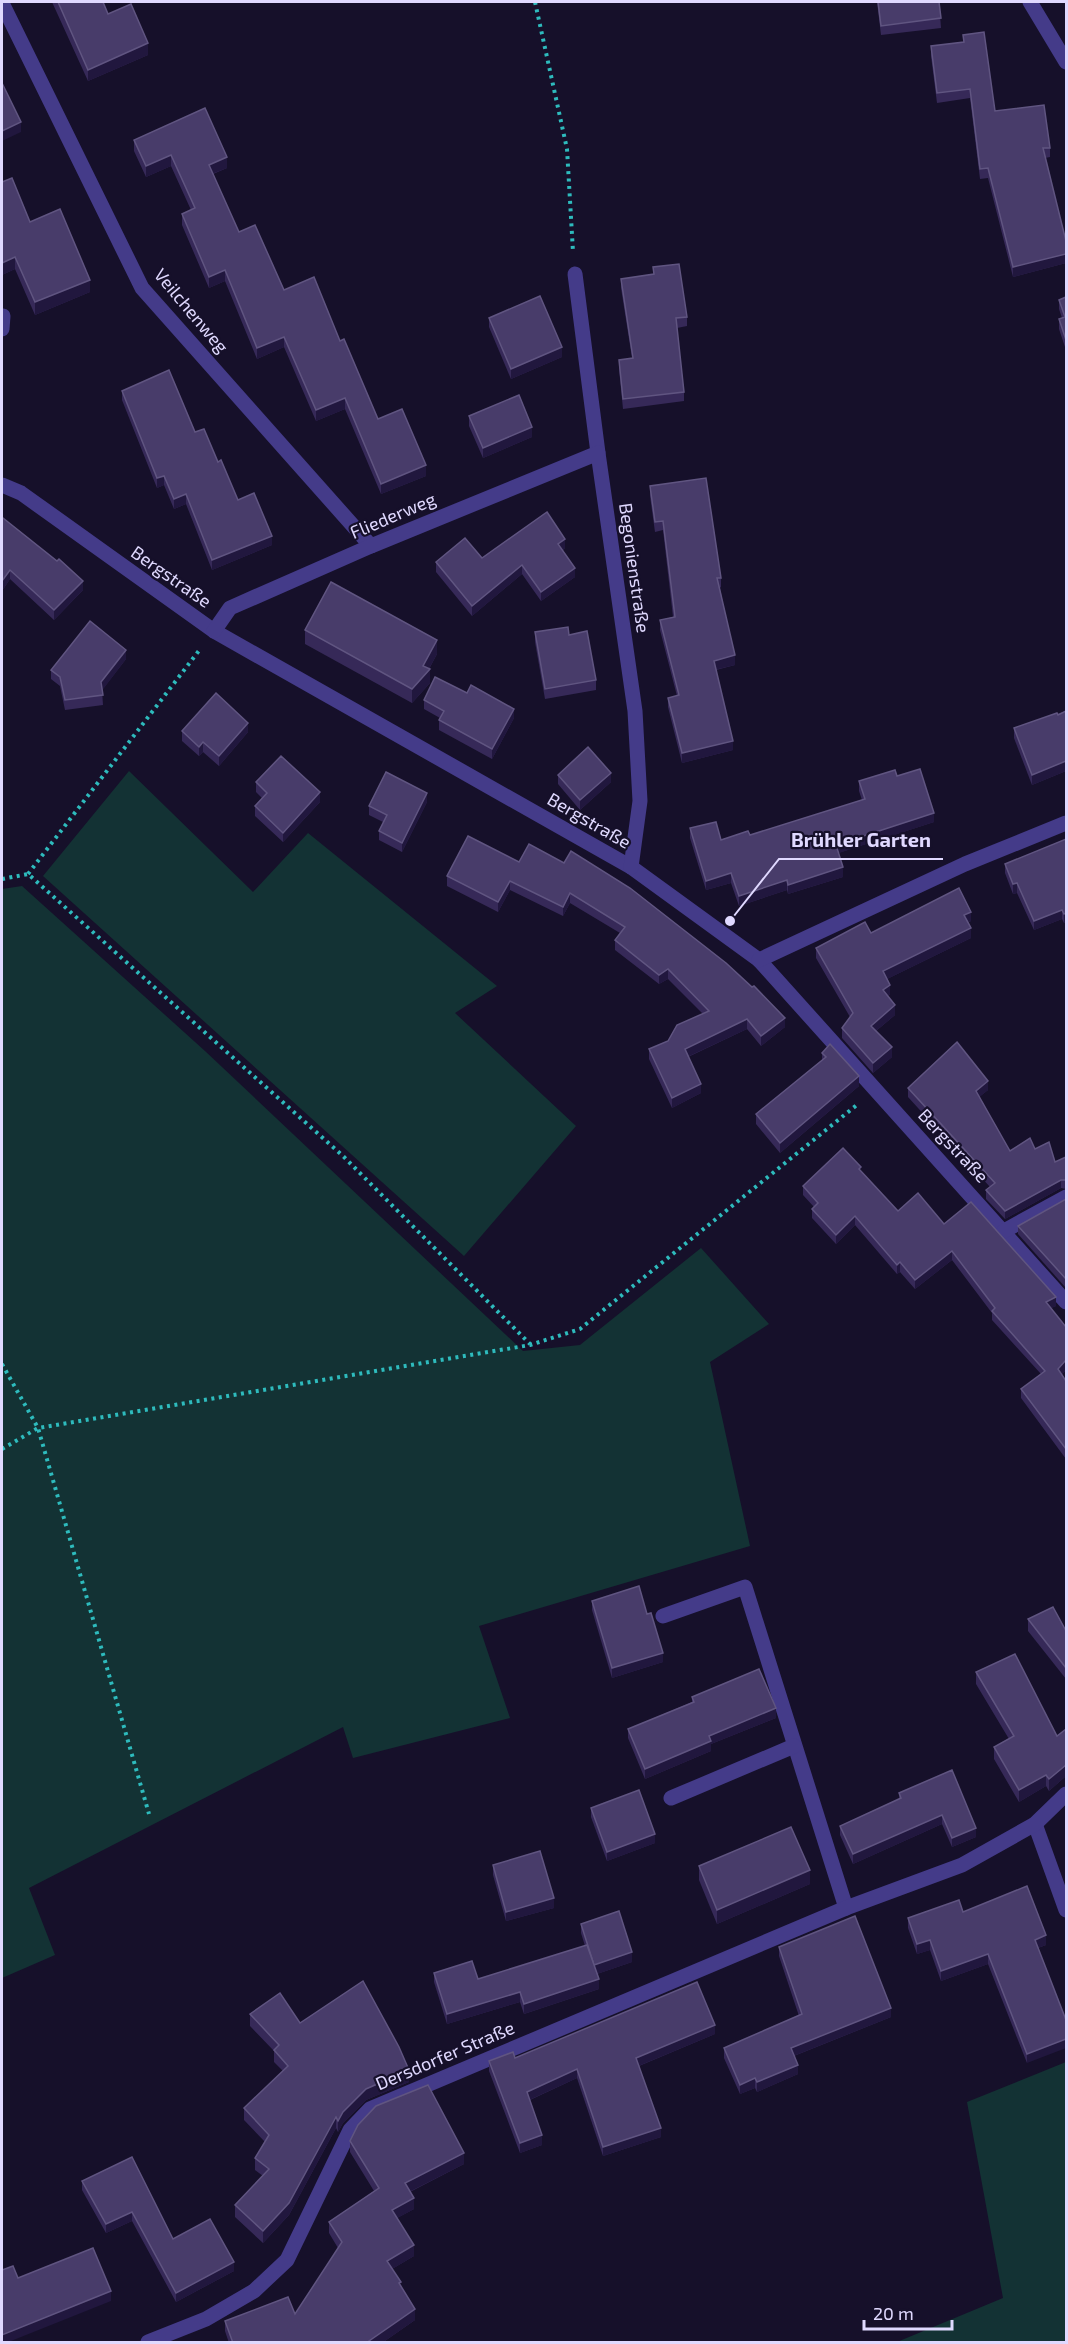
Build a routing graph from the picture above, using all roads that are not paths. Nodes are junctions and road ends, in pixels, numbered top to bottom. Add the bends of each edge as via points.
1 (1030, 2) edge
2 (2, 3) edge
3 (1066, 62) edge
4 (575, 274) road end
5 (598, 453) junction
6 (2, 485) edge
7 (371, 546) junction
8 (214, 631) junction
9 (1066, 823) edge
10 (631, 867) junction
11 (759, 960) junction
12 (1066, 1197) edge
13 (1004, 1231) junction
14 (1066, 1302) edge
15 (663, 1616) dead end
16 (794, 1746) junction
17 (1066, 1794) edge
18 (671, 1798) dead end
19 (1035, 1824) junction
20 (846, 1908) junction
21 (1066, 1910) edge
22 (148, 2343) edge

1 - 3 street
2 - 7 street, Veilchenweg via 142,288
4 - 5 street, Begonienstraße
5 - 7 street, Fliederweg
5 - 10 street, Begonienstraße via 635,711 640,801
6 - 8 street, Bergstraße via 21,493
7 - 8 street, Fliederweg via 230,608
8 - 10 street, Bergstraße
9 - 11 street via 965,864
10 - 11 street, Bergstraße
11 - 13 street, Bergstraße
12 - 13 street
13 - 14 street, Bergstraße
15 - 16 street via 745,1587
16 - 18 street
16 - 20 street
17 - 19 street, Dersdorfer Straße
19 - 20 street, Dersdorfer Straße via 962,1865
19 - 21 street
20 - 22 street, Dersdorfer Straße via 370,2109 350,2130 287,2260 254,2291 206,2319

